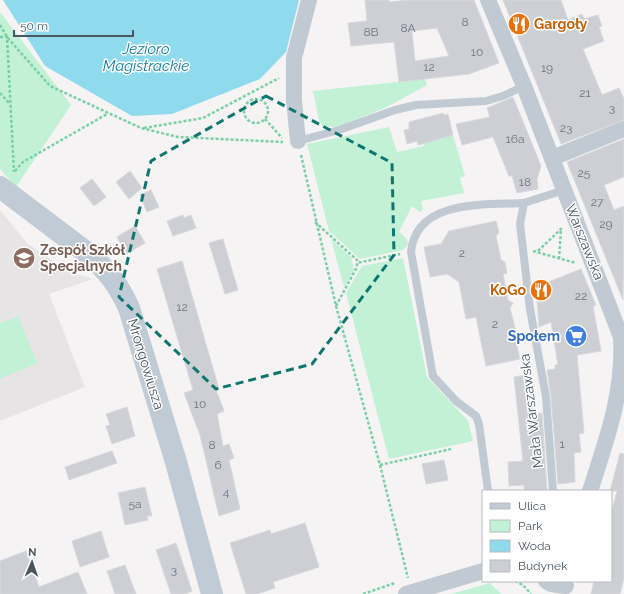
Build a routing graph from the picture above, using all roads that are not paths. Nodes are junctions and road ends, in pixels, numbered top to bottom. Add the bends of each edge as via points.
1 (308, 0) edge
2 (488, 0) edge
3 (524, 86) junction
4 (624, 129) edge
5 (298, 141) joint
6 (552, 158) junction
7 (0, 187) edge
8 (564, 190) junction
9 (524, 204) junction
10 (620, 410) edge
11 (488, 490) edge
12 (553, 490) edge
13 (590, 490) edge
14 (482, 571) edge
15 (548, 582) edge
16 (565, 586) edge
17 (212, 594) edge
18 (406, 594) edge

1 - 5 street via 294,58 294,100
2 - 3 street, Warszawska
3 - 5 lane via 486,101 416,105
3 - 6 street, Warszawska
4 - 6 street
6 - 8 street, Warszawska
7 - 17 street, Mrongowiusza via 90,255 121,290 129,308 176,462
8 - 9 lane
8 - 10 street, Warszawska via 621,337 624,359
9 - 11 lane via 491,203 436,214 421,226 412,243 411,252 433,376 456,401 476,416
9 - 12 lane, Mała Warszawska via 520,224 530,309 546,396
10 - 13 street, Warszawska
14 - 18 street
15 - 16 street

